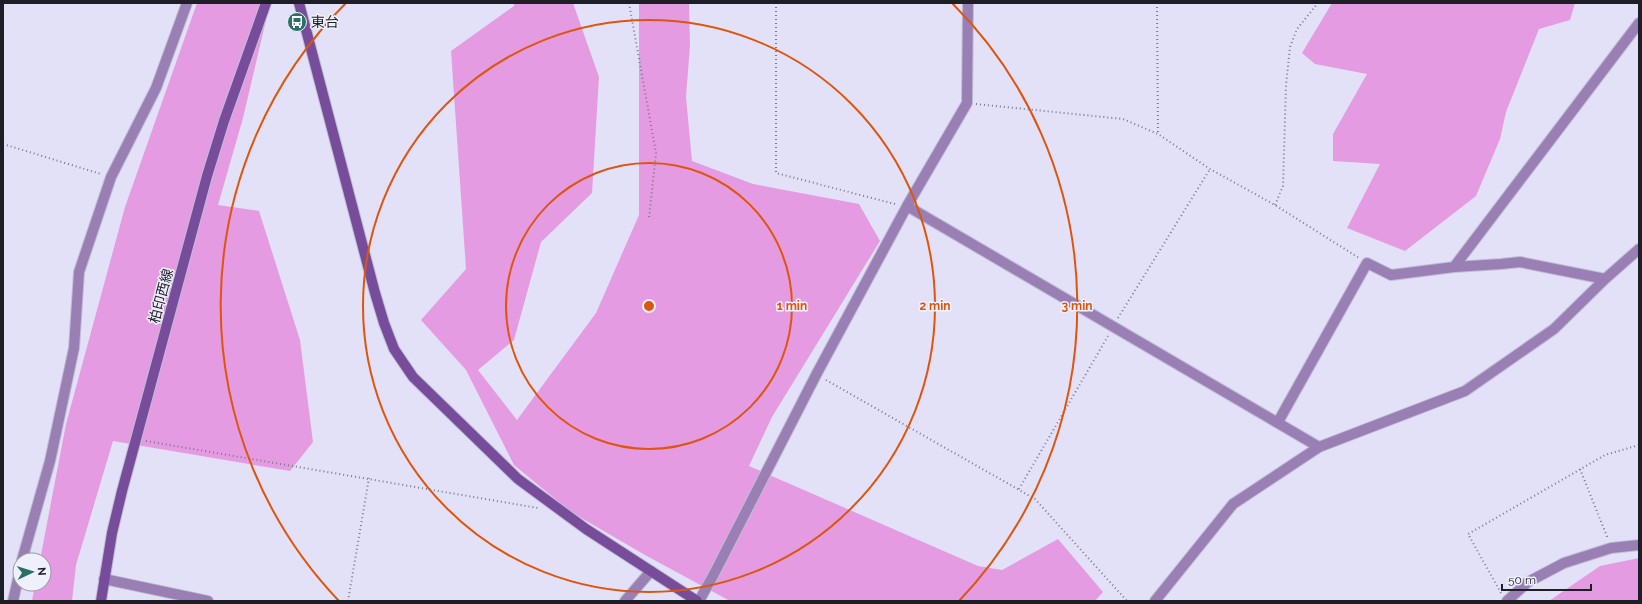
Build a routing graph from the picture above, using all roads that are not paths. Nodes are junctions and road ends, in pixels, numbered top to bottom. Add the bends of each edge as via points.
1 (187, 3) edge
2 (266, 3) edge
3 (299, 3) edge
4 (968, 3) edge
5 (1639, 23) edge
6 (907, 206) junction
7 (1639, 248) edge
8 (1454, 267) junction
9 (1605, 279) junction
10 (1278, 422) junction
11 (1319, 447) junction
12 (1639, 545) edge
13 (24, 552) edge
14 (651, 571) junction
15 (104, 579) junction
16 (1504, 598) edge
17 (101, 601) edge
18 (208, 601) edge
19 (624, 601) edge
20 (698, 601) edge
21 (1155, 601) edge

1 - 13 street via 156,88 111,177 79,272 74,348 50,461
2 - 15 street, 柏印西線 via 207,176 122,492
3 - 14 street via 375,293 394,349 413,377 518,479 586,529
4 - 6 street via 967,103
5 - 8 street
6 - 10 street
6 - 20 street
7 - 9 street
8 - 9 street via 1520,262
8 - 10 street via 1391,275 1367,263
9 - 11 street via 1554,329 1465,391
10 - 11 street
11 - 21 street via 1233,504
12 - 16 street via 1611,548 1564,564 1528,582
14 - 19 street
14 - 20 street
15 - 17 street, 柏印西線
15 - 18 street

